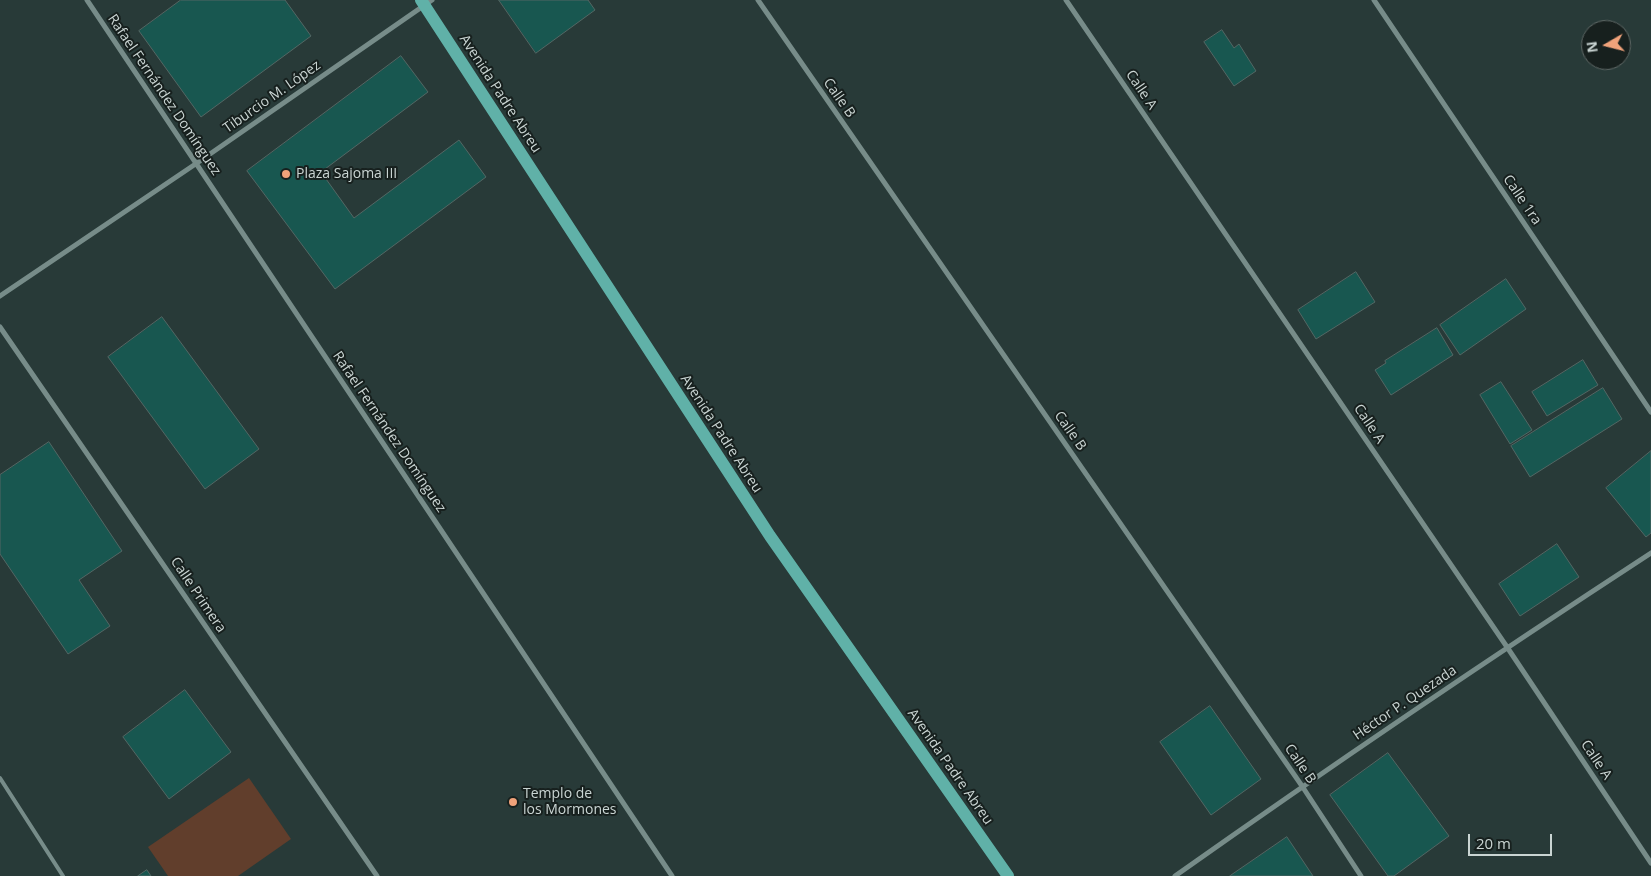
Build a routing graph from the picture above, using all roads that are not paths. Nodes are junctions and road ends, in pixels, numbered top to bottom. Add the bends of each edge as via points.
1 (87, 0) edge
2 (758, 0) edge
3 (1066, 0) edge
4 (1374, 0) edge
5 (426, 2) edge
6 (197, 163) junction
7 (0, 296) edge
8 (0, 327) edge
9 (1651, 412) edge
10 (1651, 552) edge
11 (1507, 647) junction
12 (0, 778) edge
13 (1302, 786) junction
14 (1651, 863) edge
15 (63, 876) edge
16 (377, 876) edge
17 (672, 876) edge
18 (1008, 876) edge
19 (1175, 876) edge
20 (1361, 876) edge

1 - 6 street, Rafael Fernández Domínguez
2 - 13 street, Calle B
3 - 11 street, Calle A
4 - 9 street, Calle 1ra
5 - 6 street, Tiburcio M. López
5 - 18 main road, Avenida Padre Abreu via 770,536
6 - 7 street, Tiburcio M. López
6 - 17 street, Rafael Fernández Domínguez
8 - 16 street, Calle Primera
10 - 11 street, Héctor P. Quezada
11 - 13 street, Héctor P. Quezada
11 - 14 street, Calle A
12 - 15 lane
13 - 19 street, Héctor P. Quezada
13 - 20 street, Calle B

